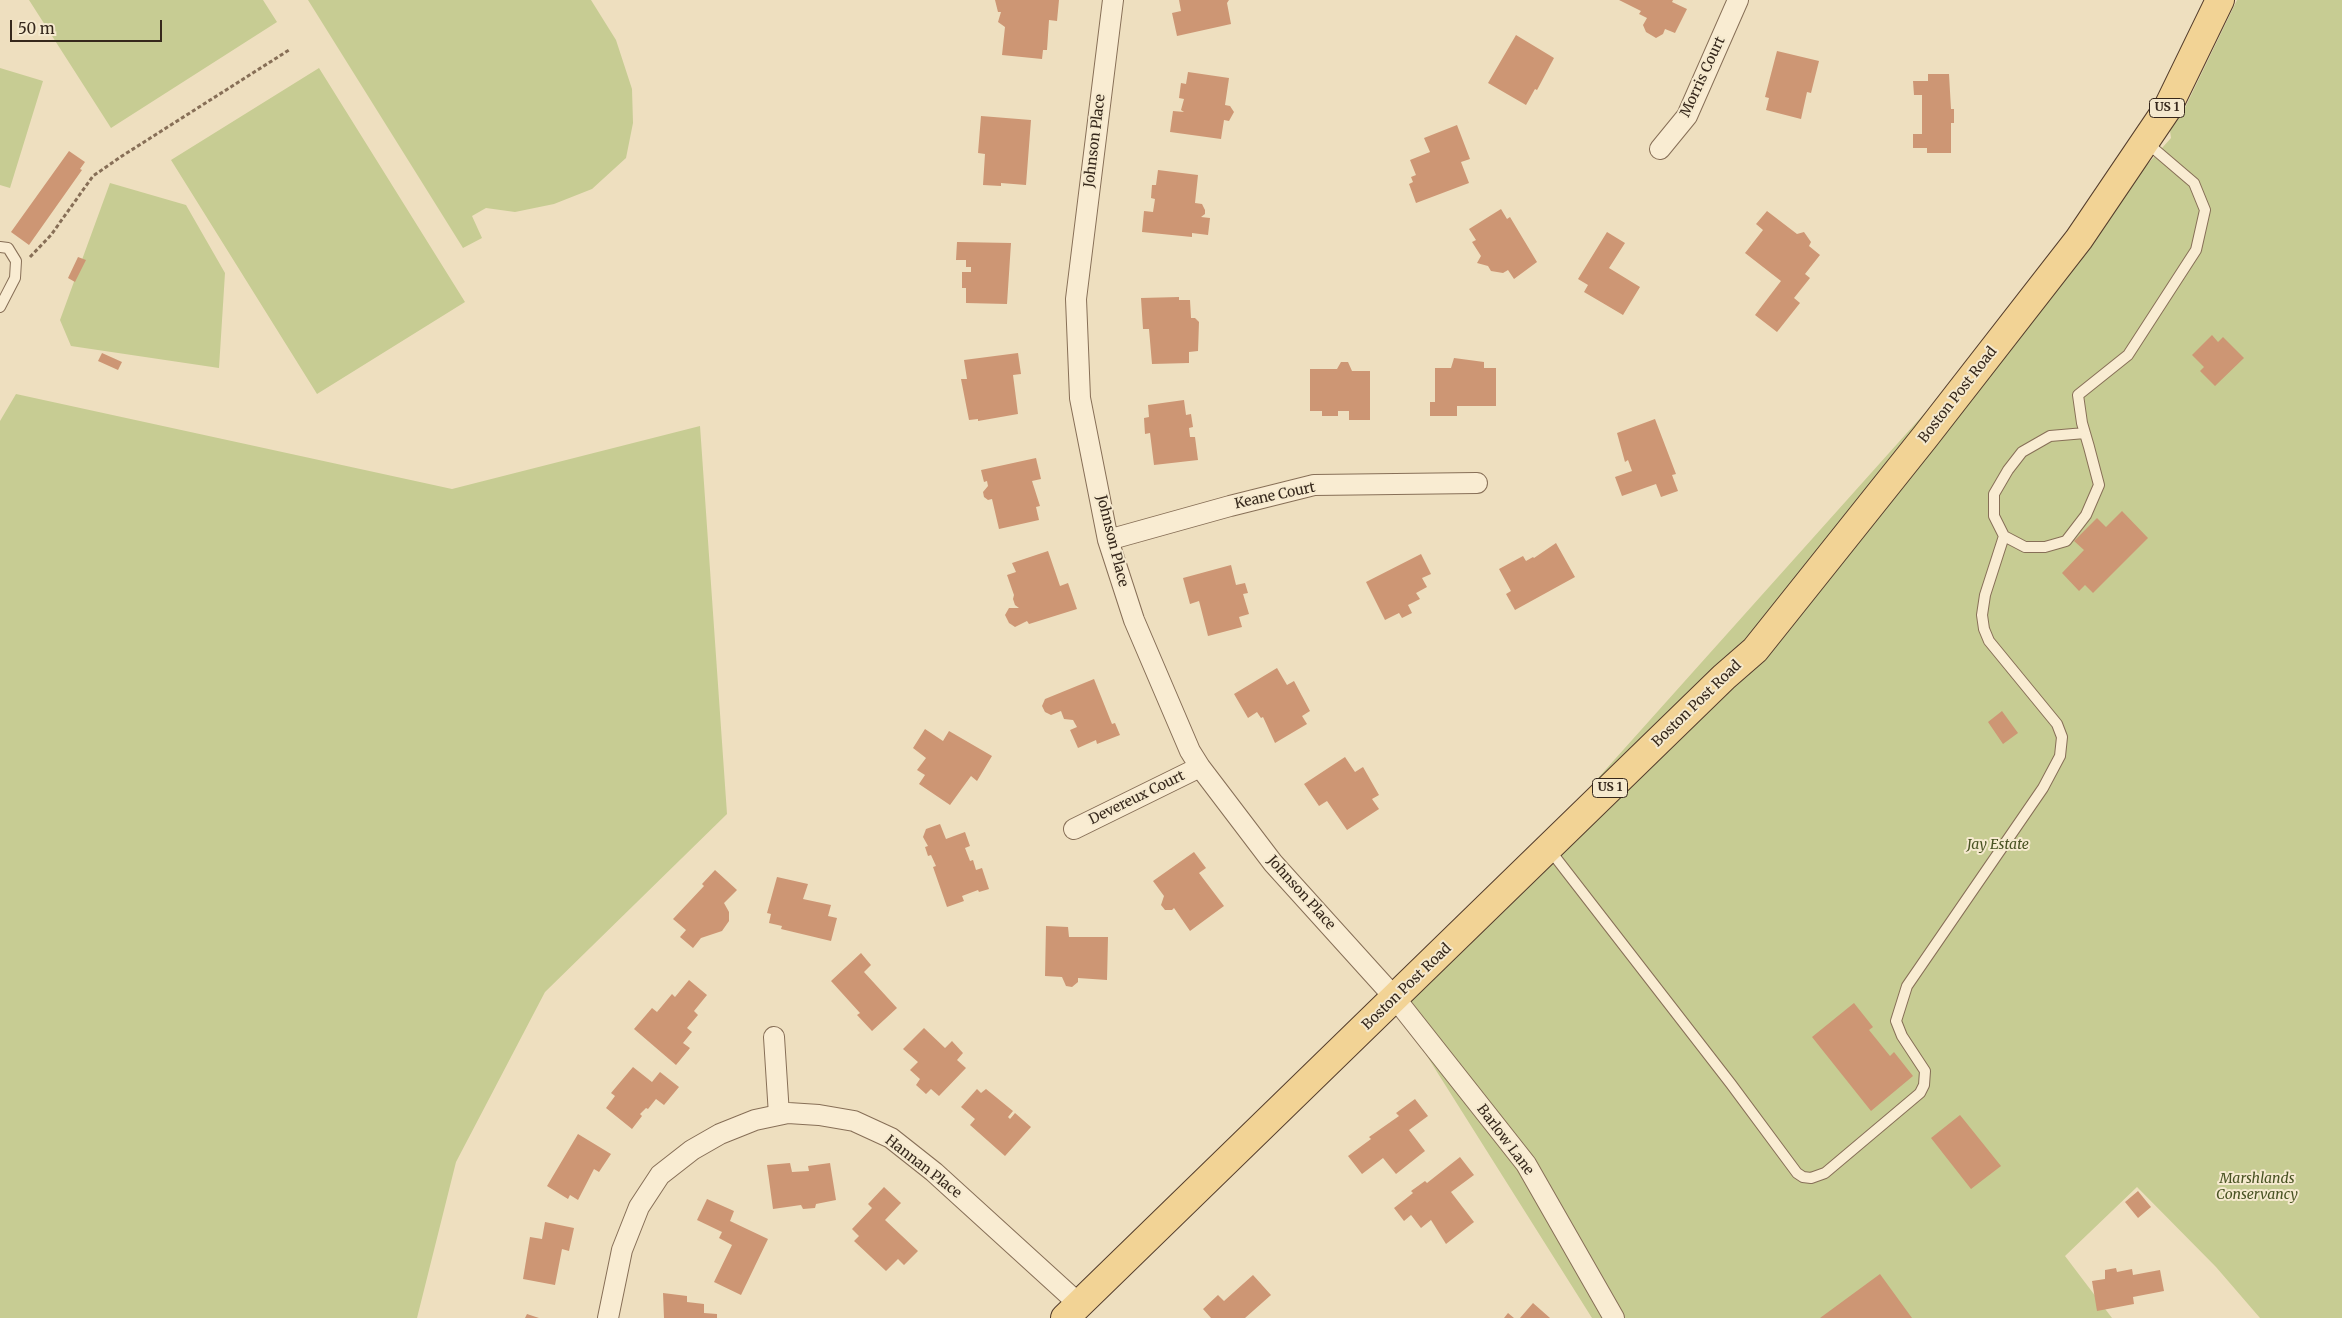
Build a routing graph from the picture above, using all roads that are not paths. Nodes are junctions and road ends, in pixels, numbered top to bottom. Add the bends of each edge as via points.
1 (1113, 0) edge
2 (1738, 0) edge
3 (2220, 0) edge
4 (2145, 141) junction
5 (1660, 149) dead end
6 (0, 247) edge
7 (0, 307) edge
8 (2085, 432) junction
9 (1477, 483) dead end
10 (2004, 536) junction
11 (1108, 540) junction
12 (1200, 767) junction
13 (1074, 829) dead end
14 (1548, 848) junction
15 (1395, 998) junction
16 (774, 1037) dead end
17 (779, 1115) junction
18 (1072, 1311) edge
19 (608, 1318) edge
20 (1614, 1318) edge

1 - 11 street, Johnson Place via 1076,299 1080,398
2 - 5 street, Morris Court via 1687,116
3 - 4 main road, Boston Post Road / US 1 via 2167,109
4 - 8 lane via 2194,183 2205,210 2196,250 2128,355 2078,395
4 - 14 main road, Boston Post Road / US 1 via 2079,239 1925,438 1754,650
6 - 7 lane via 8,248 16,261 15,278
8 - 10 lane via 2050,436 2022,452 1994,494 1994,516
8 - 10 lane via 2099,485 2086,515 2066,542 2025,547
9 - 11 street, Keane Court via 1314,485
10 - 14 lane via 1985,595 1984,630 1994,648 2058,724 2062,737 2060,756 2043,788 1907,986 1896,1021 1925,1072 1920,1093 1825,1173 1812,1178 1796,1173
11 - 12 street, Johnson Place via 1134,620 1190,751
12 - 13 street, Devereux Court
12 - 15 street, Johnson Place via 1273,863
14 - 15 main road, Boston Post Road / US 1
15 - 18 main road, Boston Post Road / US 1
15 - 20 street, Barlow Lane via 1526,1164
16 - 17 street
17 - 18 street, Hannan Place via 819,1115 854,1121 891,1138 934,1172
17 - 19 street, Hannan Place via 755,1120 720,1134 692,1150 660,1175 639,1207 622,1250

